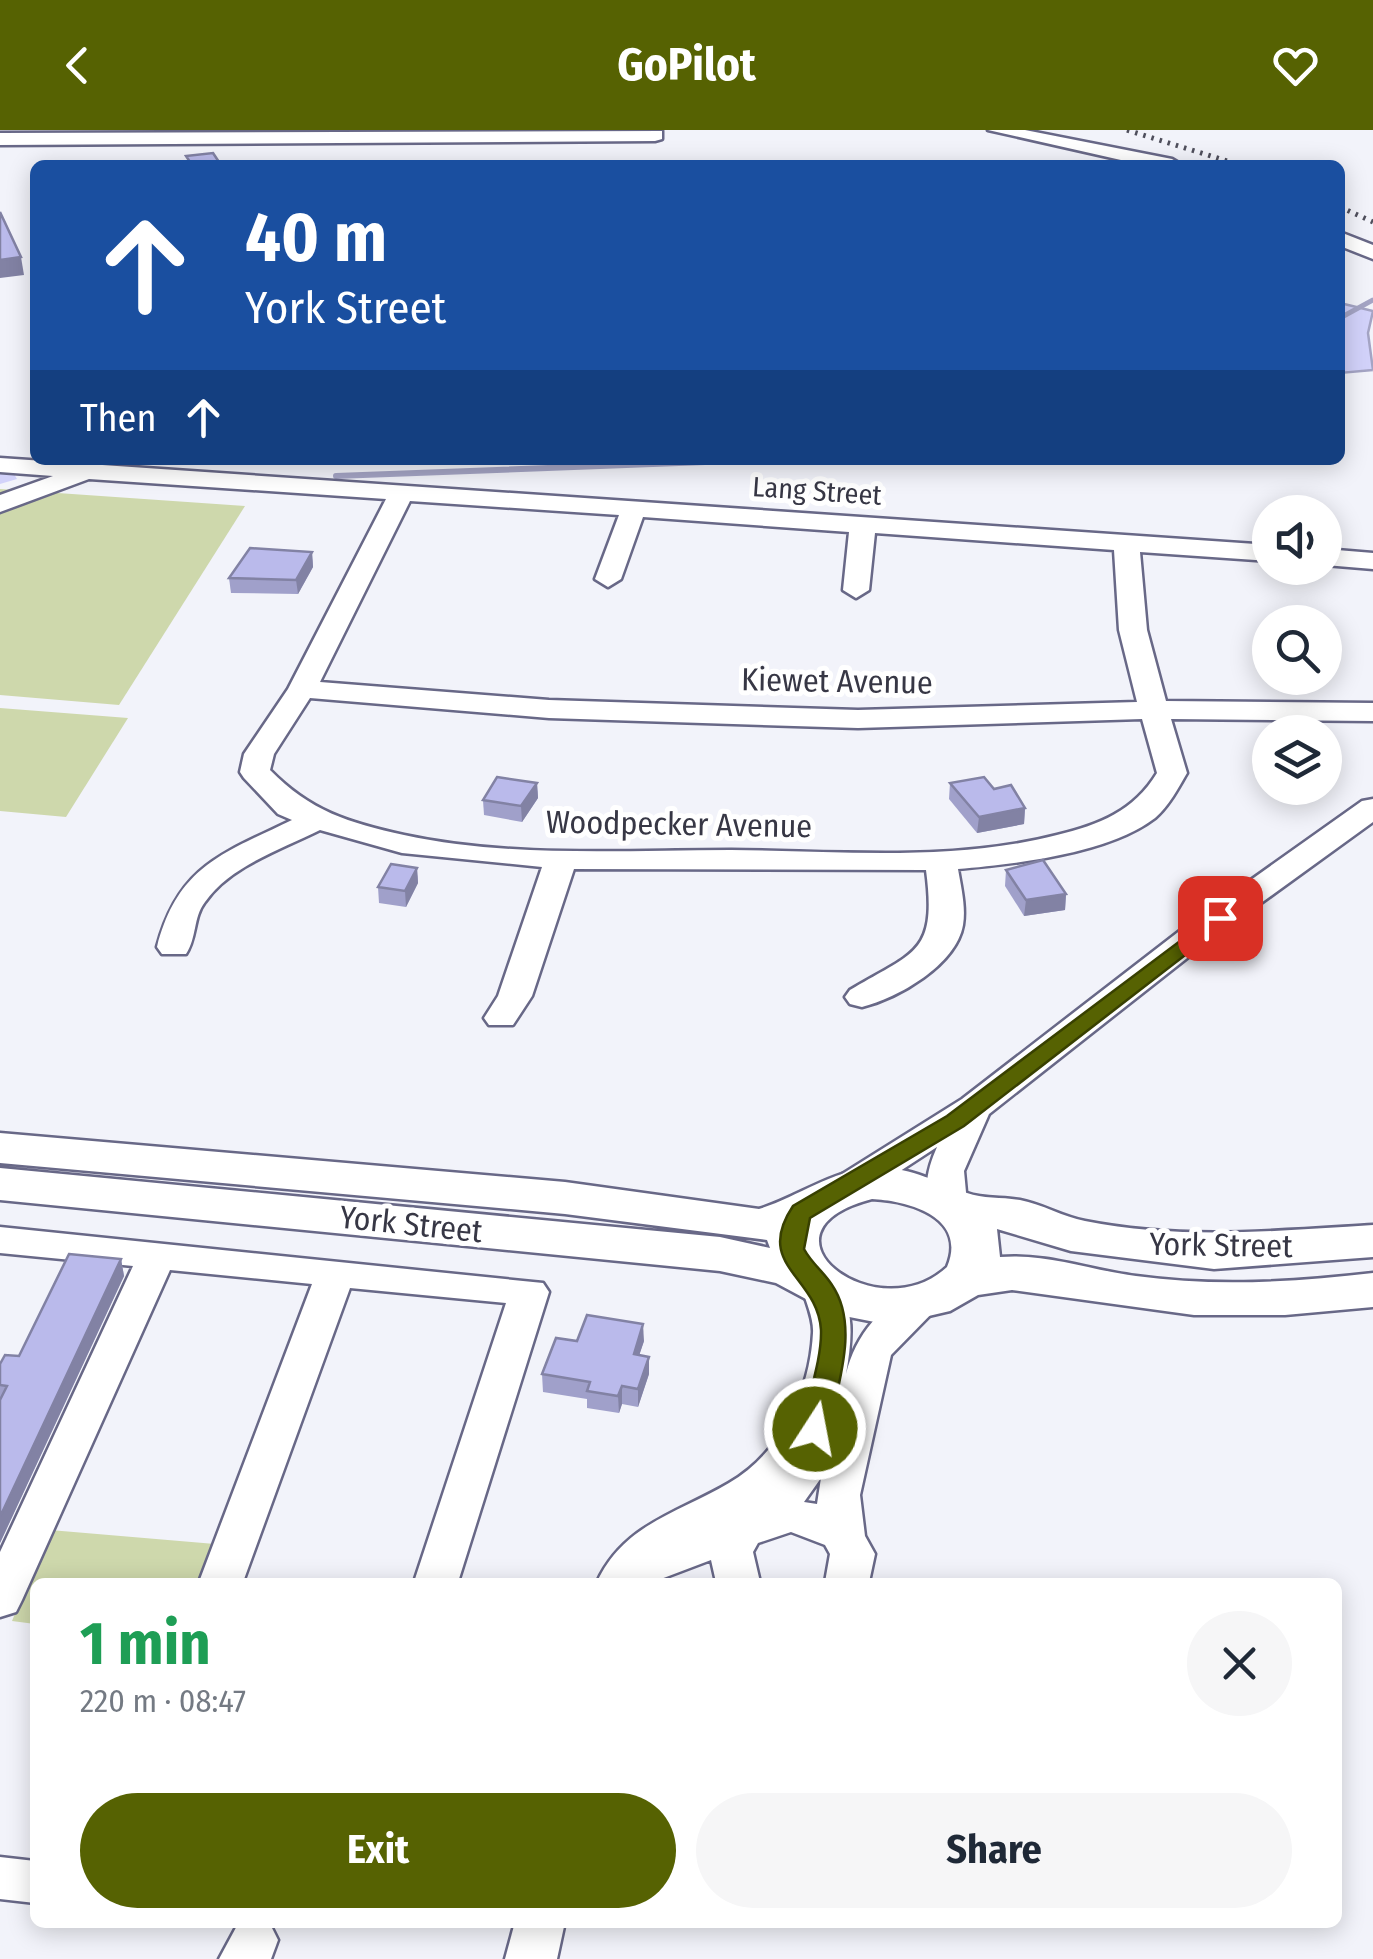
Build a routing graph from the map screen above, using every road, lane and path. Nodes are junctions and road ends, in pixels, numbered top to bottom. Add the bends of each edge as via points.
1 (997, 130) edge
2 (553, 133) edge
3 (596, 133) edge
4 (655, 135) dead end
5 (0, 138) edge
6 (1147, 160) edge
7 (1345, 240) edge
8 (1373, 253) edge
9 (0, 465) edge
10 (88, 472) junction
11 (400, 496) junction
12 (0, 504) edge
13 (633, 512) junction
14 (863, 526) junction
15 (1127, 542) junction
16 (1252, 552) edge
17 (1342, 559) edge
18 (1373, 563) edge
19 (608, 580) dead end
20 (856, 590) dead end
21 (302, 689) junction
22 (1157, 710) junction
23 (1373, 712) edge
24 (1373, 808) edge
25 (316, 820) junction
26 (561, 860) junction
27 (941, 861) junction
28 (174, 947) dead end
29 (862, 997) dead end
30 (501, 1018) dead end
31 (975, 1106) junction
32 (0, 1148) edge
33 (0, 1184) edge
34 (852, 1186) junction
35 (951, 1206) junction
36 (802, 1212) junction
37 (0, 1240) edge
38 (1373, 1241) edge
39 (157, 1256) junction
40 (336, 1273) junction
41 (819, 1287) junction
42 (1373, 1290) edge
43 (942, 1292) junction
44 (822, 1397) junction
45 (756, 1525) junction
46 (843, 1536) junction
47 (222, 1578) edge
48 (437, 1578) edge
49 (621, 1578) edge
50 (626, 1578) edge
51 (736, 1578) edge
52 (848, 1578) edge
53 (0, 1600) edge
54 (0, 1878) edge
55 (30, 1881) edge
56 (539, 1928) edge
57 (531, 1959) edge

1 - 6 street
2 - 3 street
2 - 5 street
3 - 4 street
7 - 8 street
9 - 10 street, Lang Street
10 - 11 street, Lang Street
10 - 12 street
11 - 13 street, Lang Street
11 - 21 street, Woodpecker Avenue
13 - 14 street, Lang Street
13 - 19 street
14 - 15 street, Lang Street
14 - 20 street
15 - 16 street, Lang Street
15 - 22 street, Woodpecker Avenue via 1123,580 1134,642
17 - 18 street
21 - 22 street, Kiewet Avenue via 549,709 858,719
21 - 25 street, Woodpecker Avenue via 259,754 255,772 289,807
22 - 23 street, Kiewet Avenue
22 - 27 street, Woodpecker Avenue via 1172,773 1139,814 1028,850
24 - 31 street
25 - 26 street, Woodpecker Avenue via 402,844
25 - 28 street via 197,890
26 - 27 street, Woodpecker Avenue
26 - 30 street via 515,996
27 - 29 street via 947,924 942,940 930,955
31 - 34 street
31 - 35 street via 945,1171
32 - 36 main road, York Street via 633,1205 694,1220 761,1225
33 - 41 main road, York Street via 720,1254 791,1269
34 - 35 main road, York Street via 903,1186
34 - 36 main road, York Street
35 - 38 main road, York Street via 1022,1216 1087,1238 1214,1252
35 - 43 main road via 973,1231 976,1257
36 - 41 main road via 791,1249
37 - 39 street
39 - 40 street
39 - 53 street
40 - 47 street
40 - 48 street via 528,1292
41 - 43 main road, York Street via 880,1306
41 - 44 street via 834,1330
42 - 43 main road, York Street via 1318,1297 1135,1293 1045,1272 1000,1271
43 - 46 street via 901,1317 872,1351 838,1496
44 - 45 street via 809,1462
44 - 49 street via 784,1461 764,1481 656,1540 628,1562
45 - 46 street via 813,1518
45 - 50 street
45 - 51 street via 731,1549
46 - 52 street via 853,1565
54 - 55 street
56 - 57 street

